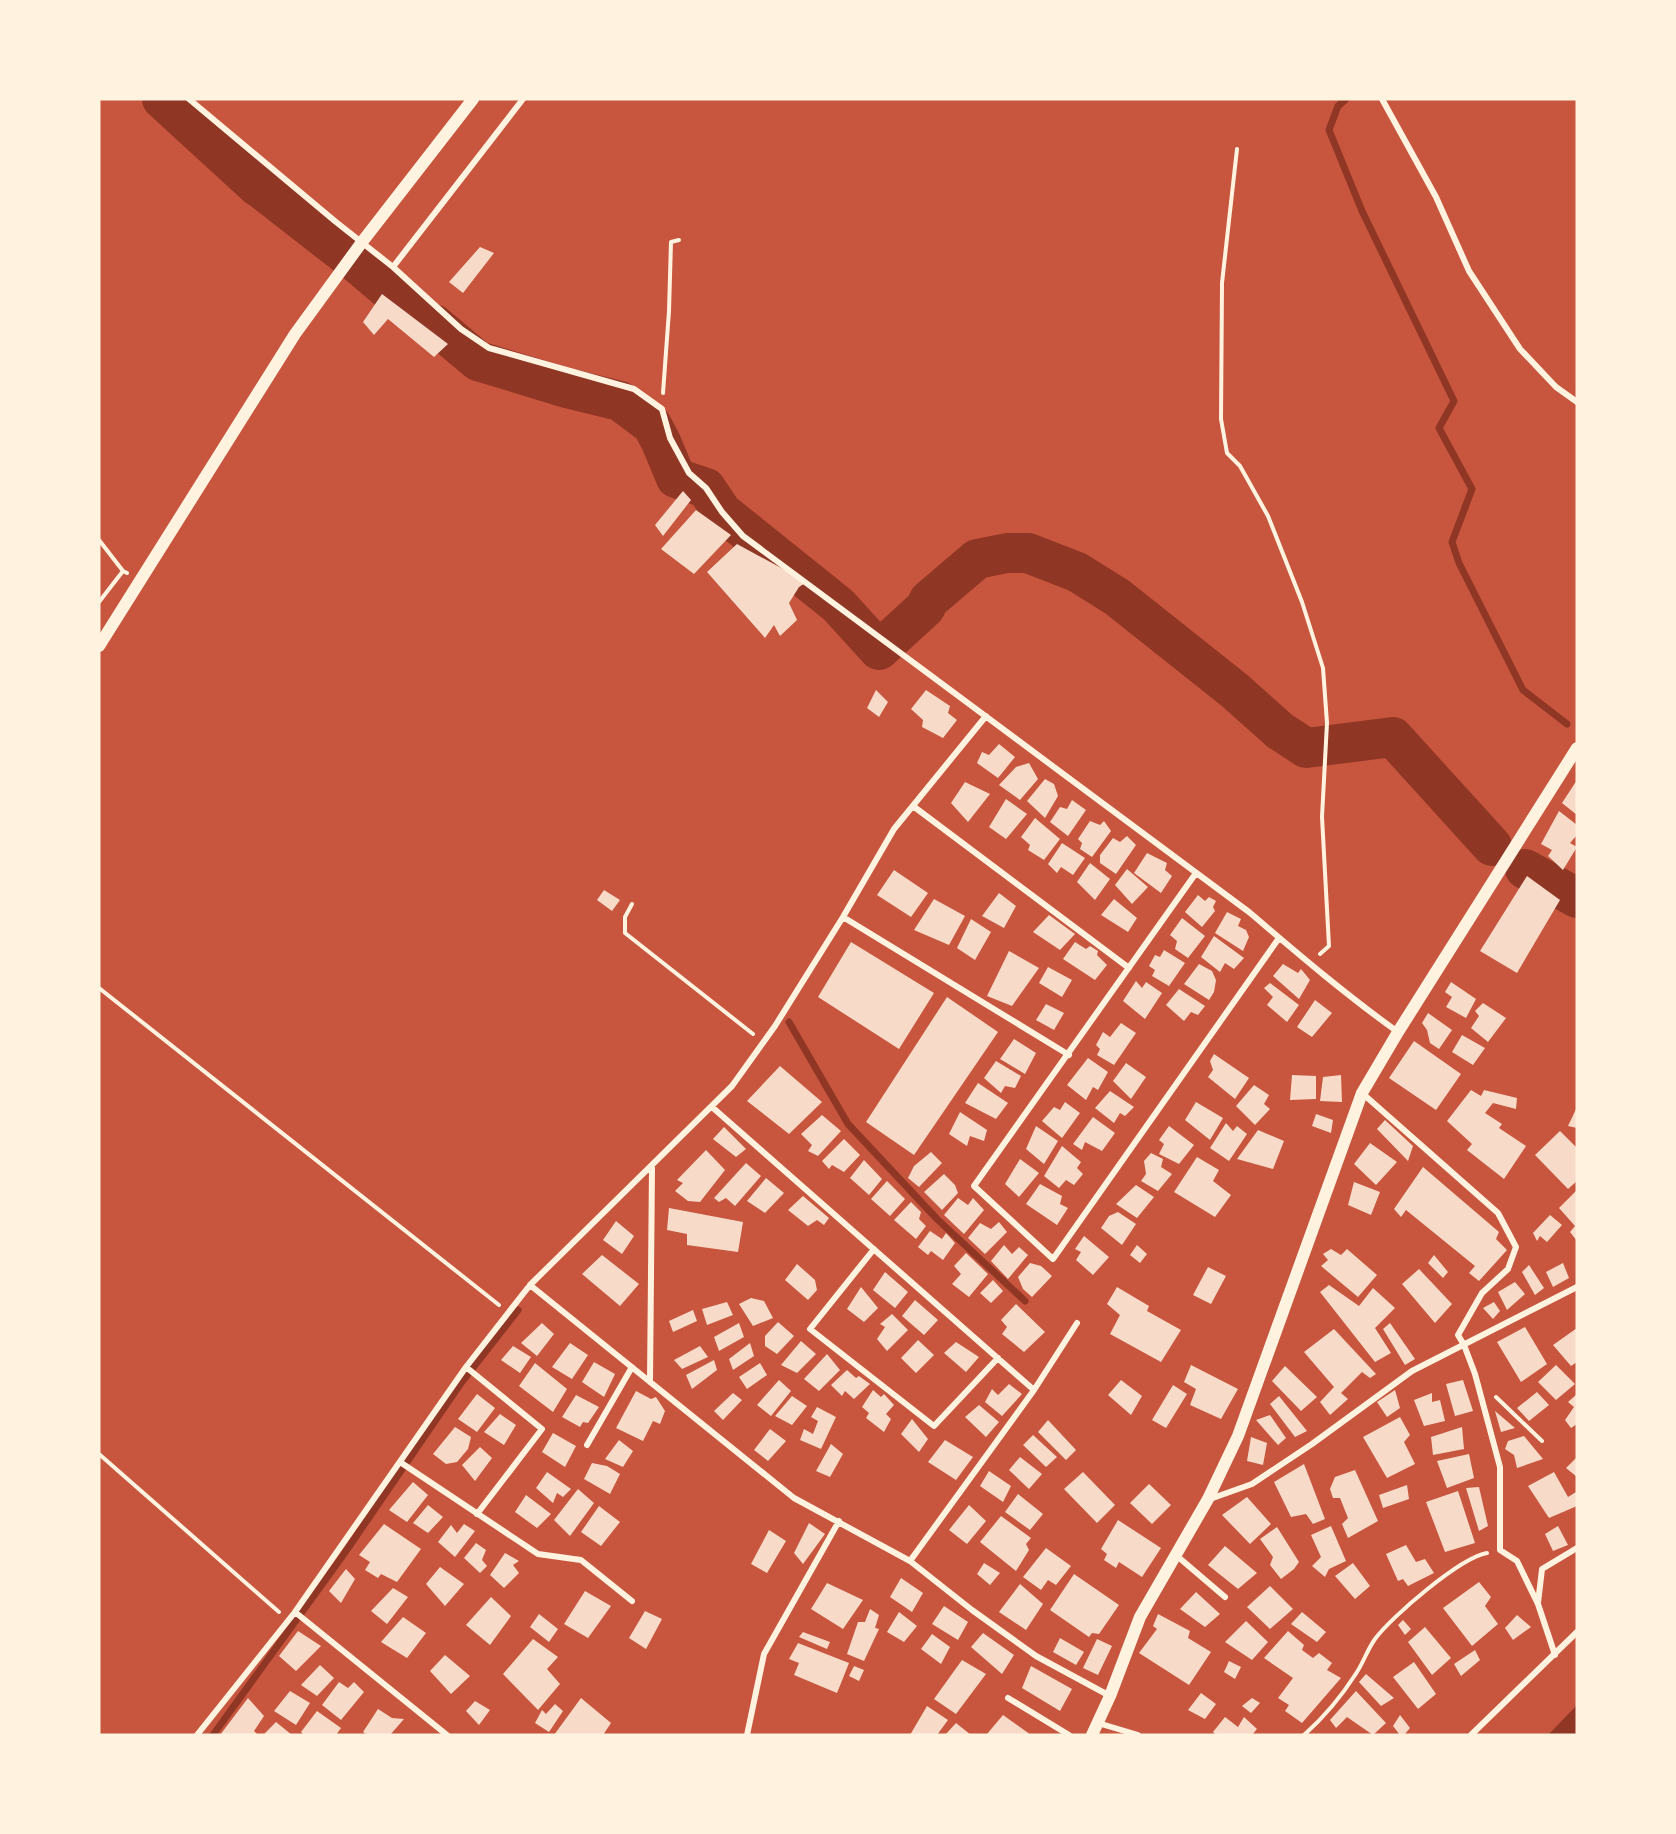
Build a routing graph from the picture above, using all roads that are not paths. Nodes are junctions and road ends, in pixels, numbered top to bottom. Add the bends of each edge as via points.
1 (189, 99) edge
2 (473, 99) edge
3 (523, 99) edge
4 (1382, 99) edge
5 (362, 242) junction
6 (393, 267) junction
7 (1577, 402) edge
8 (99, 646) edge
9 (987, 716) junction
10 (1577, 748) edge
11 (913, 806) junction
12 (1196, 873) junction
13 (843, 917) junction
14 (1279, 938) junction
15 (1129, 968) junction
16 (1398, 1032) junction
17 (1069, 1055) junction
18 (1362, 1093) junction
19 (712, 1107) junction
20 (652, 1167) junction
21 (874, 1249) junction
22 (530, 1285) junction
23 (1577, 1287) edge
24 (1077, 1323) dead end
25 (1464, 1345) junction
26 (998, 1358) junction
27 (466, 1367) junction
28 (632, 1367) junction
29 (650, 1382) junction
30 (1034, 1390) junction
31 (587, 1445) dead end
32 (400, 1462) junction
33 (1208, 1499) junction
34 (477, 1514) junction
35 (838, 1521) junction
36 (1577, 1548) edge
37 (1177, 1556) junction
38 (909, 1561) junction
39 (1225, 1597) dead end
40 (632, 1601) dead end
41 (1538, 1604) junction
42 (295, 1612) junction
43 (1577, 1632) edge
44 (1555, 1655) junction
45 (1110, 1696) junction
46 (1008, 1698) dead end
47 (1098, 1723) junction
48 (198, 1735) edge
49 (447, 1735) edge
50 (747, 1735) edge
51 (1069, 1735) edge
52 (1092, 1735) edge
53 (1138, 1735) edge
54 (1471, 1735) edge

1 - 5 street
2 - 5 main road
3 - 6 street
4 - 7 street via 1436,197 1469,271 1520,349 1556,387
5 - 6 street
5 - 8 main road via 295,334
6 - 9 street via 461,329 489,348 634,389 662,409 670,438 690,473 743,536
9 - 11 street
9 - 12 street
10 - 16 main road
11 - 13 street via 894,829
11 - 15 street
12 - 14 street
12 - 15 street
13 - 17 street
13 - 19 street via 764,1042
14 - 16 street
14 - 17 street via 1053,1259 975,1186
15 - 17 street
16 - 18 main road
18 - 25 street via 1498,1213 1516,1247 1508,1269 1482,1293 1458,1335
18 - 33 main road via 1238,1436
19 - 20 street
19 - 21 street
20 - 22 street
20 - 29 street
21 - 26 street
21 - 26 street via 810,1329 934,1426
22 - 27 street
22 - 28 street
23 - 25 street
24 - 30 street
25 - 33 street via 1412,1371 1252,1484
25 - 41 street via 1500,1467 1500,1550 1517,1561
26 - 30 street
27 - 32 street
27 - 34 street via 542,1429
28 - 29 street
28 - 31 street
29 - 35 street via 794,1498
30 - 38 street
32 - 34 street
32 - 42 street
33 - 37 main road
34 - 40 street via 538,1554 581,1560
35 - 38 street
35 - 50 street via 764,1654
36 - 41 street via 1542,1569
37 - 39 street
37 - 45 main road via 1140,1617
38 - 45 street via 1036,1656
41 - 44 street
42 - 48 street
42 - 49 street
43 - 44 street
44 - 54 street
45 - 47 main road
46 - 51 street
47 - 52 main road
47 - 53 street

